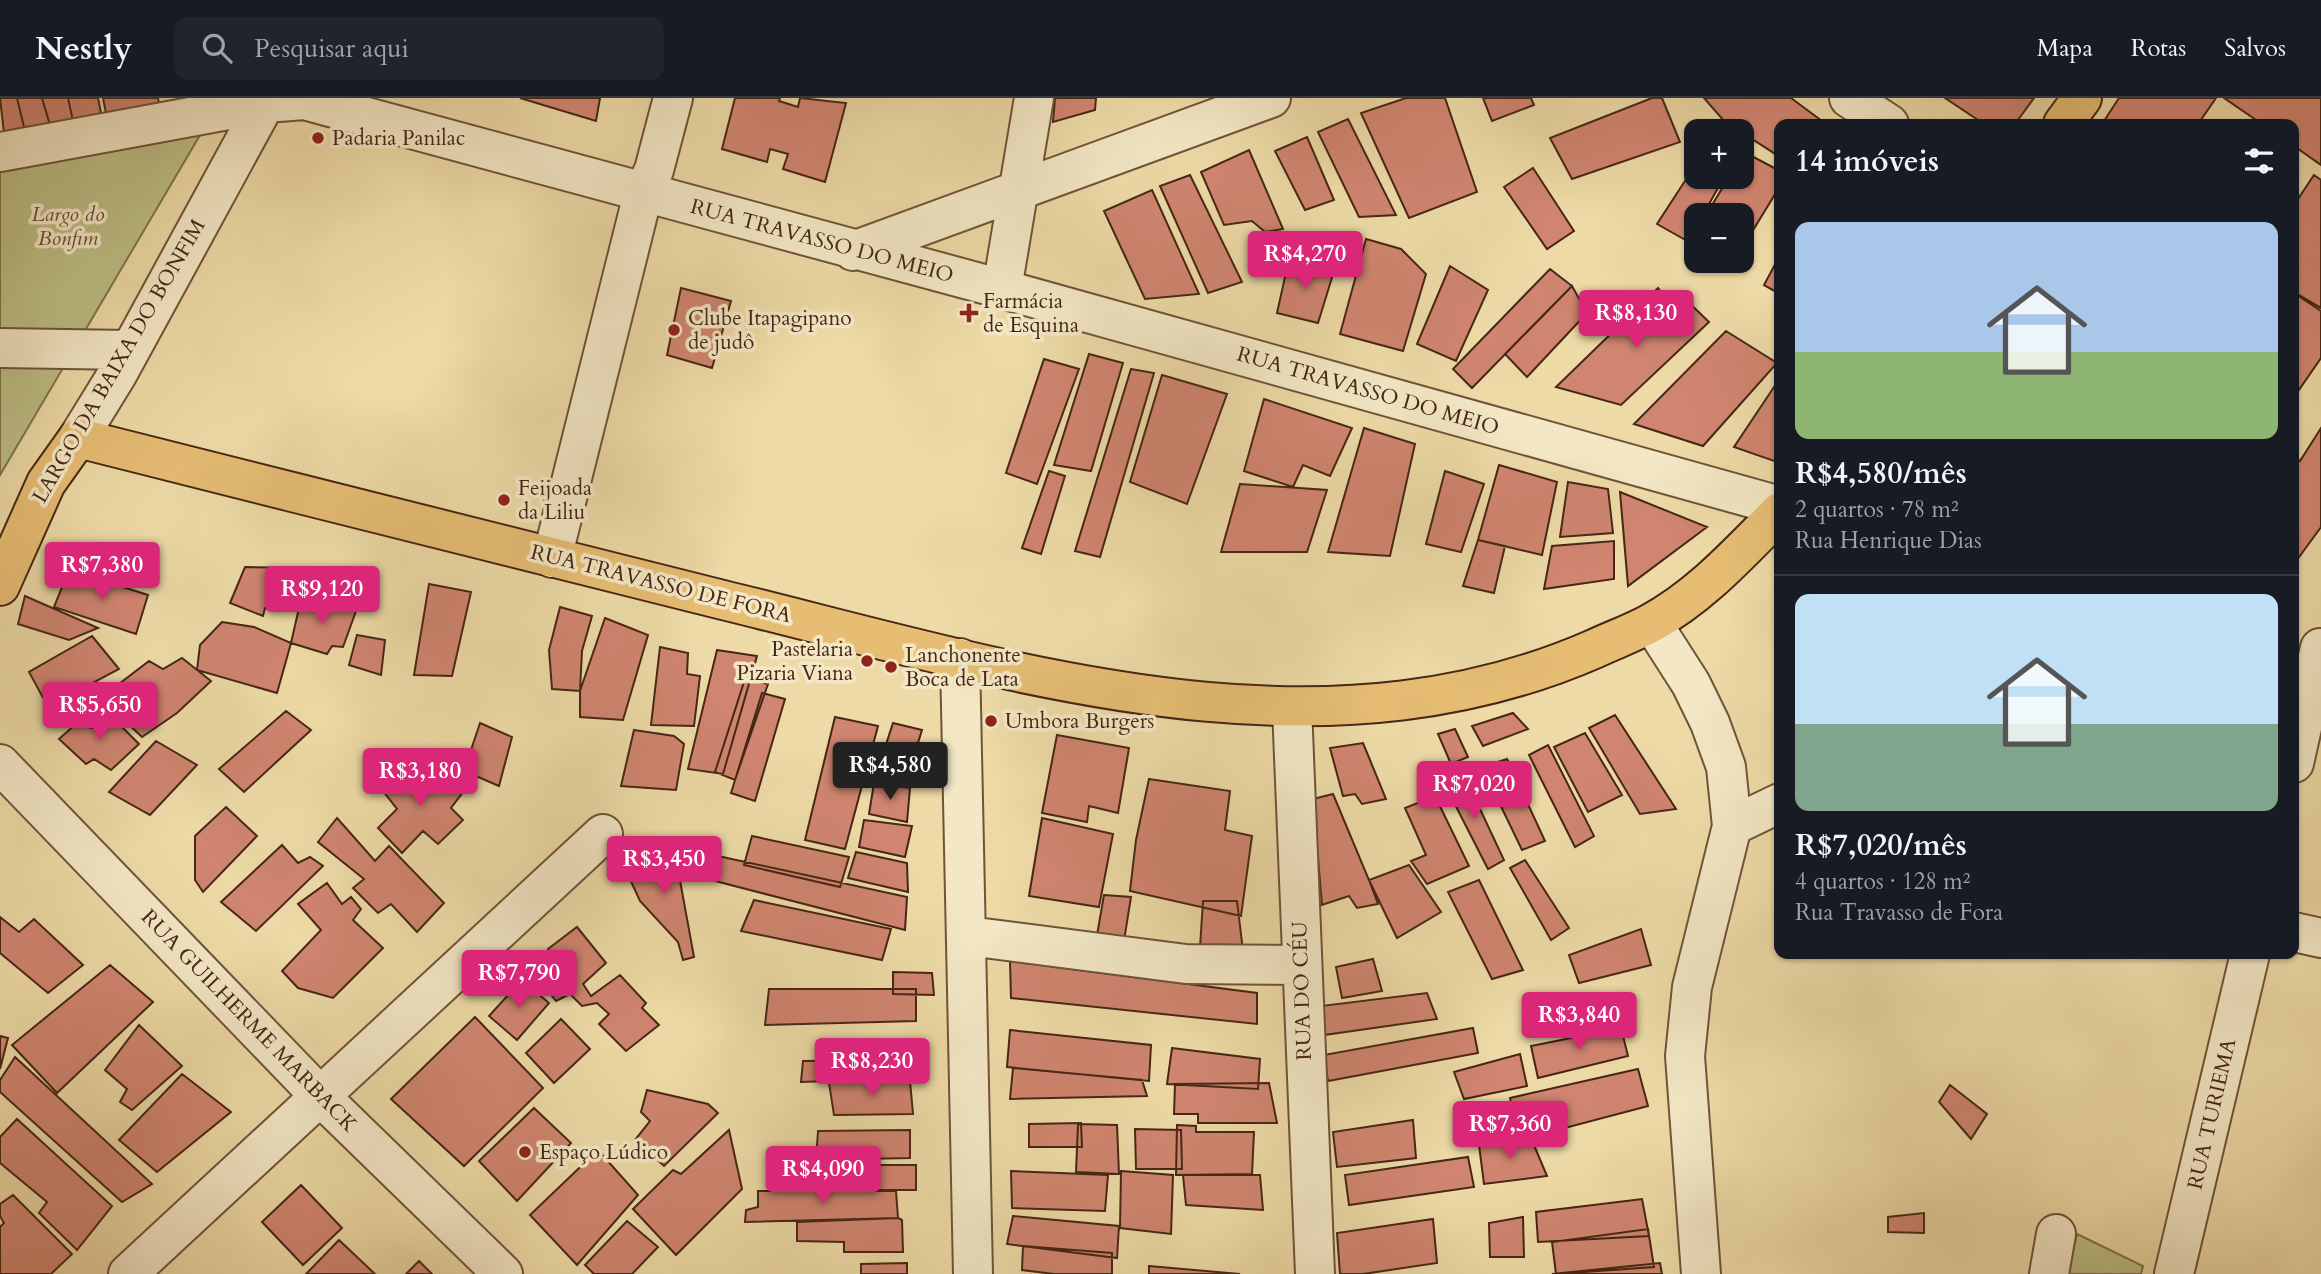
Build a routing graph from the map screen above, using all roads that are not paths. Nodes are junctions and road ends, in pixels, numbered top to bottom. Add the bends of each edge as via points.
1 (673, 98) edge
2 (1034, 98) edge
3 (1271, 98) edge
4 (1849, 98) edge
5 (2082, 98) edge
6 (267, 101) edge
7 (1881, 119) edge
8 (2067, 119) edge
9 (0, 152) edge
10 (649, 182) junction
11 (1019, 192) junction
12 (853, 251) junction
13 (1002, 289) junction
14 (0, 348) edge
15 (130, 350) junction
16 (78, 438) junction
17 (1774, 504) edge
18 (1774, 518) edge
19 (552, 558) junction
20 (0, 586) edge
21 (1652, 623) junction
22 (2299, 643) edge
23 (2321, 648) edge
24 (960, 657) junction
25 (1292, 707) junction
26 (2299, 742) edge
27 (0, 764) edge
28 (1774, 806) edge
29 (1732, 826) junction
30 (603, 834) dead end
31 (2299, 933) edge
32 (968, 936) junction
33 (2321, 938) edge
34 (2249, 959) edge
35 (1301, 965) junction
36 (321, 1097) junction
37 (2056, 1234) dead end
38 (128, 1274) edge
39 (503, 1274) edge
40 (973, 1274) edge
41 (1315, 1274) edge
42 (1701, 1274) edge
43 (2049, 1274) edge
44 (2174, 1274) edge

1 - 10 street
2 - 11 street
3 - 11 street
4 - 7 street
5 - 8 main road
6 - 9 street, RUA TRAVASSO DO MEIO
6 - 10 street, RUA TRAVASSO DO MEIO via 304,100
6 - 15 street, LARGO DA BAIXA DO BONFIM
10 - 12 street, RUA TRAVASSO DO MEIO
10 - 19 street
11 - 12 street
11 - 13 street
12 - 13 street, RUA TRAVASSO DO MEIO
13 - 17 street, RUA TRAVASSO DO MEIO
14 - 15 street
15 - 16 street, LARGO DA BAIXA DO BONFIM
16 - 19 main road, RUA TRAVASSO DE FORA
16 - 20 main road, LARGO DA BAIXA DO BONFIM via 46,483
18 - 21 main road, RUA TRAVASSO DE FORA via 1716,577
19 - 24 main road, RUA TRAVASSO DE FORA
21 - 25 main road, RUA TRAVASSO DE FORA via 1566,661 1487,686 1389,704
21 - 29 street via 1710,723 1726,768
22 - 23 street
23 - 26 street
24 - 25 main road, RUA TRAVASSO DE FORA via 1107,690 1206,703
24 - 32 street
25 - 35 street, RUA DO CÉU
27 - 36 street, RUA GUILHERME MARBACK
28 - 29 street
29 - 42 street via 1692,987 1685,1056
30 - 36 street
31 - 33 street
32 - 35 street via 1186,964
32 - 40 street
34 - 44 street, RUA TURIEMA
35 - 41 street, RUA DO CÉU
36 - 38 street
36 - 39 street, RUA GUILHERME MARBACK
37 - 43 street

